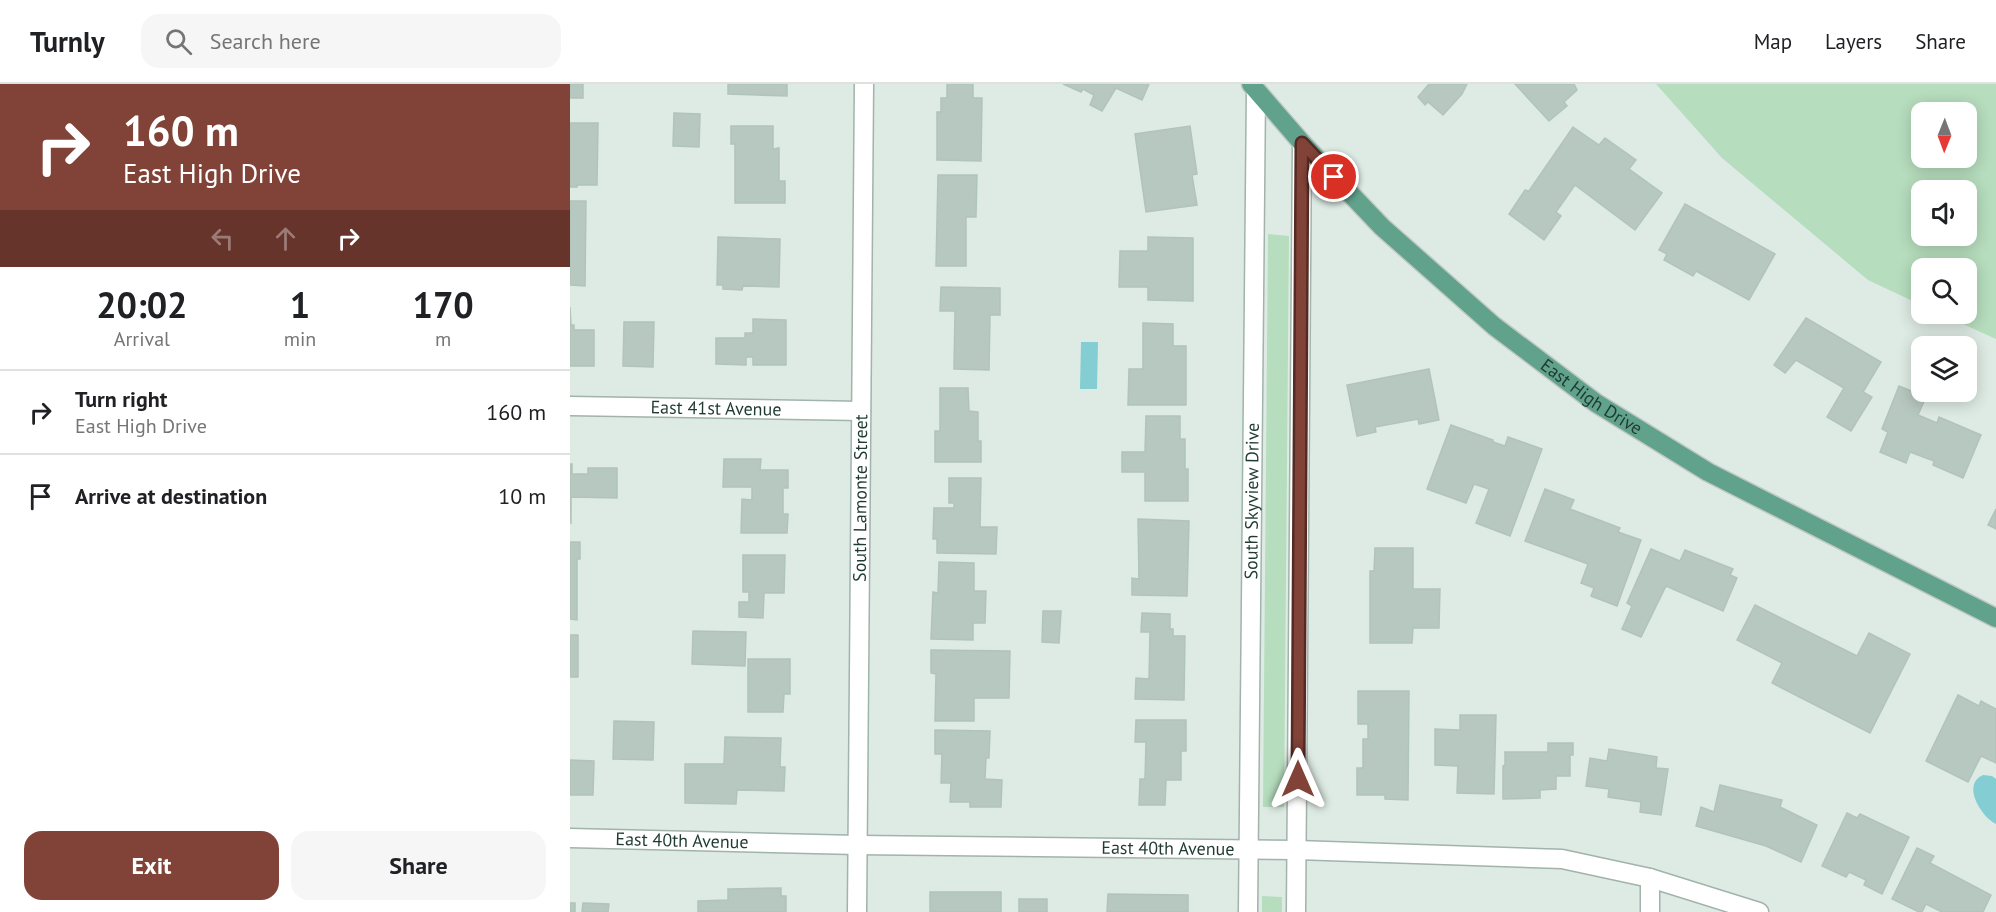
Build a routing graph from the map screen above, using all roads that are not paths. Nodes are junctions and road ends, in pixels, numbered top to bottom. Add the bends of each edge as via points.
1 (864, 84) edge
2 (1254, 87) edge
3 (1302, 143) junction
4 (570, 406) edge
5 (861, 411) junction
6 (1996, 618) edge
7 (570, 838) edge
8 (857, 845) junction
9 (1248, 850) junction
10 (1297, 850) junction
11 (1650, 878) junction
12 (857, 912) edge
13 (1248, 912) edge
14 (1296, 912) edge
15 (1650, 912) edge
16 (1759, 912) edge

1 - 5 street, South Lamonte Street
2 - 3 main road, East High Drive
2 - 9 street, South Skyview Drive
3 - 6 main road, East High Drive via 1382,227 1485,319 1596,403 1708,472
3 - 10 street
4 - 5 street, East 41st Avenue
5 - 8 street, South Lamonte Street
7 - 8 street, East 40th Avenue
8 - 9 street, East 40th Avenue
8 - 12 street, South Lamonte Street
9 - 10 street, East 40th Avenue
9 - 13 street, South Skyview Drive
10 - 11 street, East 40th Avenue via 1562,859
10 - 14 street
11 - 15 street
11 - 16 street, East 40th Avenue

